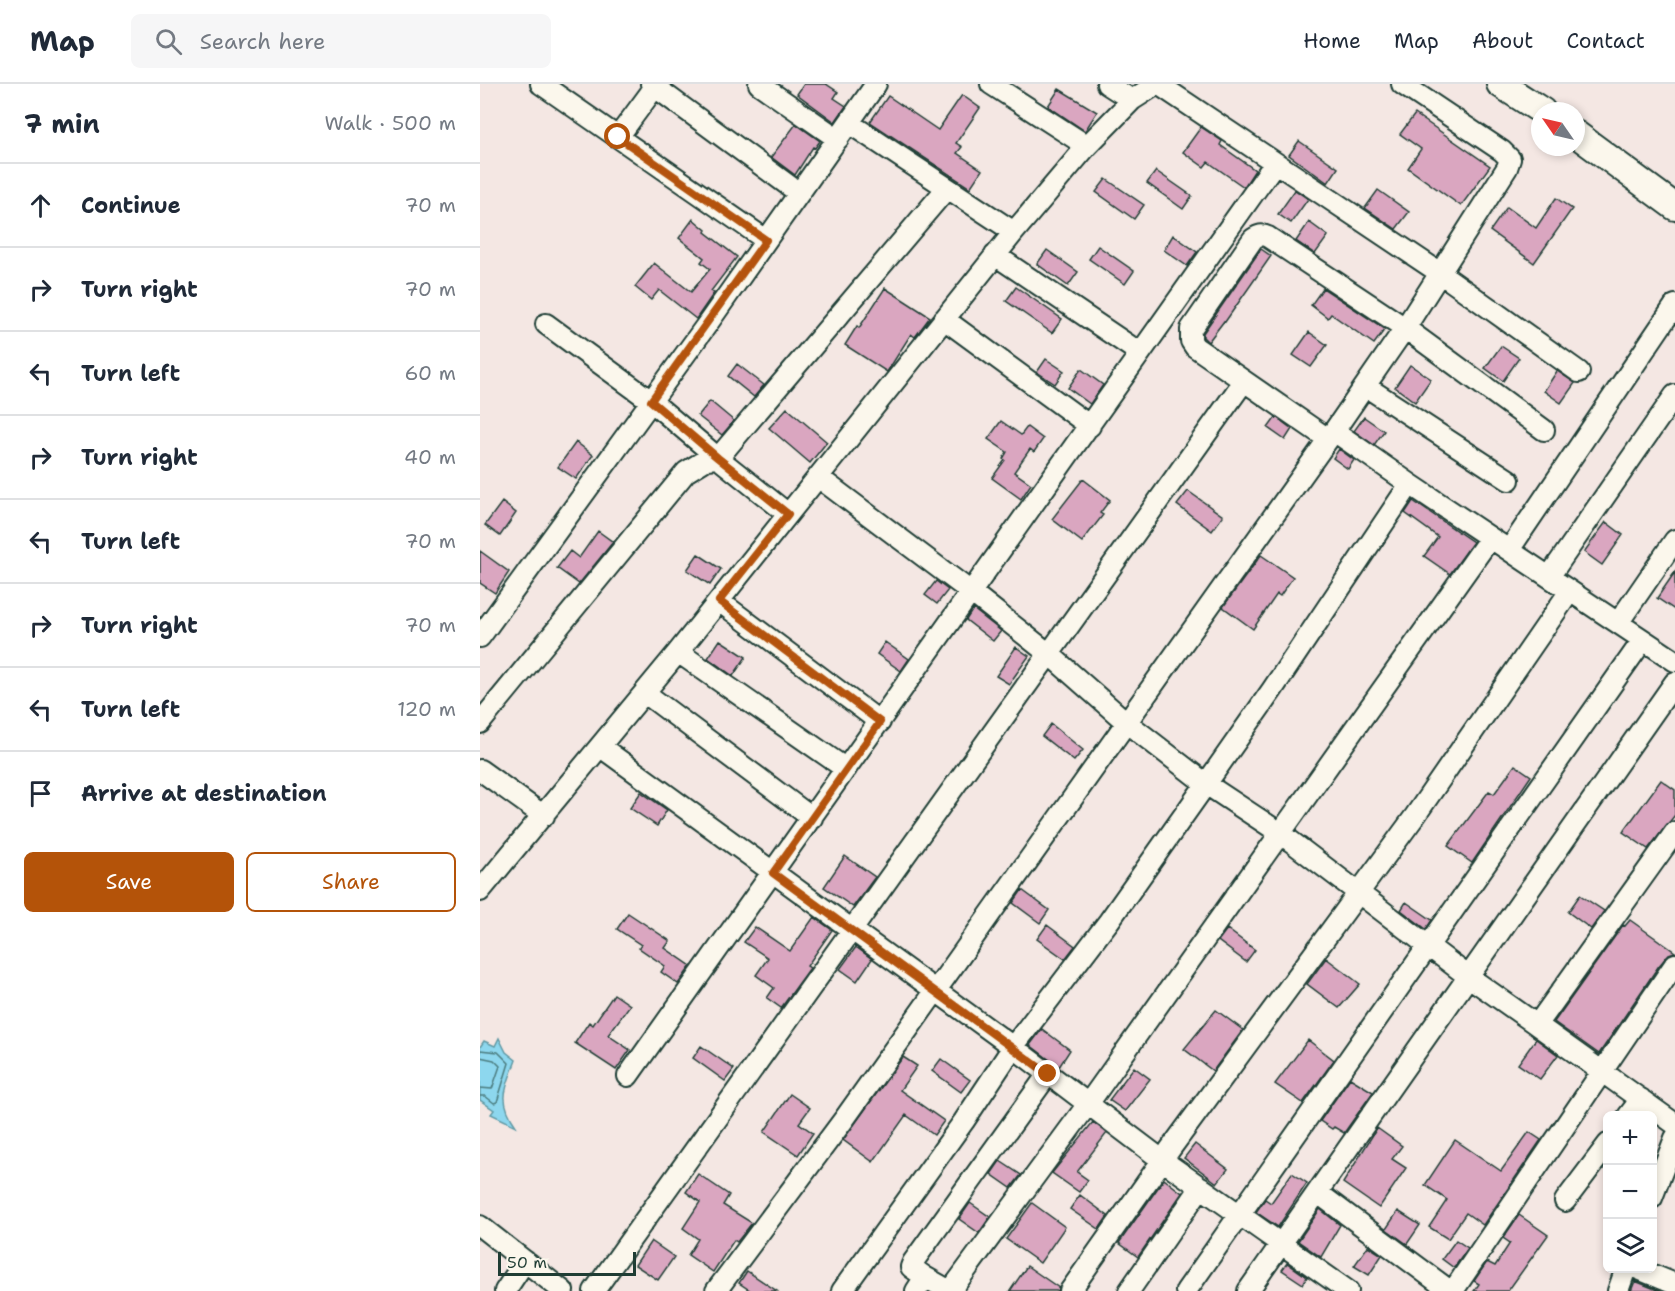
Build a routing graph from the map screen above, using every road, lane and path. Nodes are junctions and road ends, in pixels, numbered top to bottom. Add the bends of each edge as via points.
1 (541, 84) edge
2 (759, 84) edge
3 (876, 84) edge
4 (991, 84) edge
5 (1107, 84) edge
6 (1157, 84) edge
7 (1402, 84) edge
8 (1500, 84) edge
9 (654, 85) edge
10 (1132, 100) junction
11 (1531, 104) edge
12 (843, 131) junction
13 (618, 137) junction
14 (1585, 141) edge
15 (1087, 146) junction
16 (1275, 163) junction
17 (947, 188) junction
18 (799, 193) junction
19 (1675, 207) edge
20 (1014, 232) junction
21 (766, 240) junction
22 (995, 255) junction
23 (1440, 273) junction
24 (1675, 305) edge
25 (944, 319) junction
26 (546, 324) dead end
27 (1405, 328) junction
28 (1140, 353) junction
29 (1579, 372) dead end
30 (1244, 381) junction
31 (1365, 386) junction
32 (1675, 395) edge
33 (651, 401) junction
34 (1090, 426) junction
35 (1544, 430) dead end
36 (1331, 435) junction
37 (718, 458) junction
38 (818, 477) junction
39 (1509, 480) dead end
40 (1410, 484) junction
41 (788, 514) junction
42 (1490, 538) junction
43 (1675, 540) edge
44 (1509, 550) junction
45 (1549, 577) junction
46 (1570, 591) junction
47 (971, 592) junction
48 (719, 601) junction
49 (1618, 623) junction
50 (480, 637) edge
51 (1643, 640) junction
52 (678, 652) junction
53 (1049, 654) junction
54 (1675, 661) edge
55 (1675, 682) edge
56 (645, 693) junction
57 (880, 722) junction
58 (1126, 722) junction
59 (480, 723) edge
60 (601, 747) junction
61 (846, 769) junction
62 (480, 770) edge
63 (1206, 784) junction
64 (543, 816) junction
65 (812, 818) junction
66 (1675, 832) edge
67 (1280, 833) junction
68 (773, 873) junction
69 (480, 891) edge
70 (1359, 892) junction
71 (852, 930) junction
72 (1428, 947) junction
73 (1675, 964) edge
74 (1469, 977) junction
75 (934, 990) junction
76 (1537, 1024) junction
77 (1012, 1047) junction
78 (1601, 1071) junction
79 (1048, 1074) junction
80 (628, 1076) dead end
81 (1641, 1099) junction
82 (1088, 1104) junction
83 (1632, 1111) edge
84 (1674, 1124) edge
85 (1603, 1151) edge
86 (1162, 1160) junction
87 (1657, 1184) edge
88 (1201, 1187) junction
89 (1318, 1193) junction
90 (1565, 1201) dead end
91 (1240, 1215) junction
92 (480, 1226) edge
93 (1282, 1244) junction
94 (525, 1261) junction
95 (1625, 1273) edge
96 (1646, 1273) edge
97 (921, 1284) edge
98 (1675, 1284) edge
99 (505, 1291) edge
100 (563, 1291) edge
101 (594, 1291) edge
102 (716, 1291) edge
103 (842, 1291) edge
104 (1070, 1291) edge
105 (1129, 1291) edge
106 (1186, 1291) edge
107 (1248, 1291) edge
108 (1348, 1291) edge
109 (1451, 1291) edge
110 (1618, 1291) edge

1 - 13 street
2 - 12 street
3 - 12 street
4 - 15 street
5 - 10 street
6 - 10 street
6 - 16 street
7 - 23 street via 1510,159 1508,168
8 - 11 street
9 - 13 street
9 - 18 street
10 - 15 street
12 - 17 street
12 - 18 street
13 - 21 street
14 - 19 street
15 - 20 street
16 - 23 street
16 - 28 street
17 - 20 street
17 - 37 street
18 - 21 street
20 - 22 street
21 - 33 street
22 - 25 street
22 - 28 street
23 - 27 street
23 - 29 street
24 - 44 street
25 - 34 street
25 - 38 street
26 - 33 street
27 - 30 street via 1268,237 1258,235 1190,335 1195,347
27 - 31 street
27 - 35 street
28 - 34 street
30 - 36 street
30 - 53 street
31 - 36 street
31 - 39 street
32 - 45 street
33 - 37 street
33 - 50 street
34 - 47 street
36 - 40 street
36 - 58 street
37 - 41 street
37 - 59 street via 707,459 686,472
38 - 41 street
38 - 47 street
40 - 42 street
40 - 63 street
41 - 48 street
42 - 44 street
42 - 67 street
43 - 49 street
44 - 45 street
45 - 46 street
46 - 49 street
46 - 70 street
47 - 53 street
47 - 57 street
48 - 52 street
48 - 57 street
49 - 51 street
51 - 54 street
51 - 72 street
52 - 56 street
52 - 61 street
53 - 58 street
53 - 71 street
55 - 74 street
56 - 60 street
56 - 65 street
57 - 61 street
58 - 63 street
58 - 75 street
60 - 64 street
60 - 68 street
61 - 65 street
62 - 64 street
63 - 67 street
63 - 77 street via 1109,921
64 - 69 street
65 - 68 street
66 - 76 street
67 - 70 street
67 - 82 street
68 - 71 street
68 - 80 street
70 - 72 street
70 - 86 street
71 - 75 street
71 - 101 street
72 - 74 street
72 - 91 street
73 - 78 street
74 - 76 street
74 - 89 street
75 - 77 street
75 - 102 street via 845,1118
76 - 78 street
77 - 79 street
77 - 103 street via 964,1122
78 - 81 street
78 - 109 street
79 - 82 street
79 - 97 street via 913,1262 911,1267
81 - 83 street
81 - 84 street
82 - 86 street
82 - 97 street via 955,1285 948,1290
84 - 87 street
85 - 90 street
86 - 88 street
86 - 104 street
88 - 91 street
88 - 105 street
89 - 93 street
89 - 109 street
91 - 93 street
91 - 106 street
92 - 94 street
93 - 107 street
93 - 108 street
94 - 99 street
94 - 100 street
95 - 110 street
96 - 98 street

